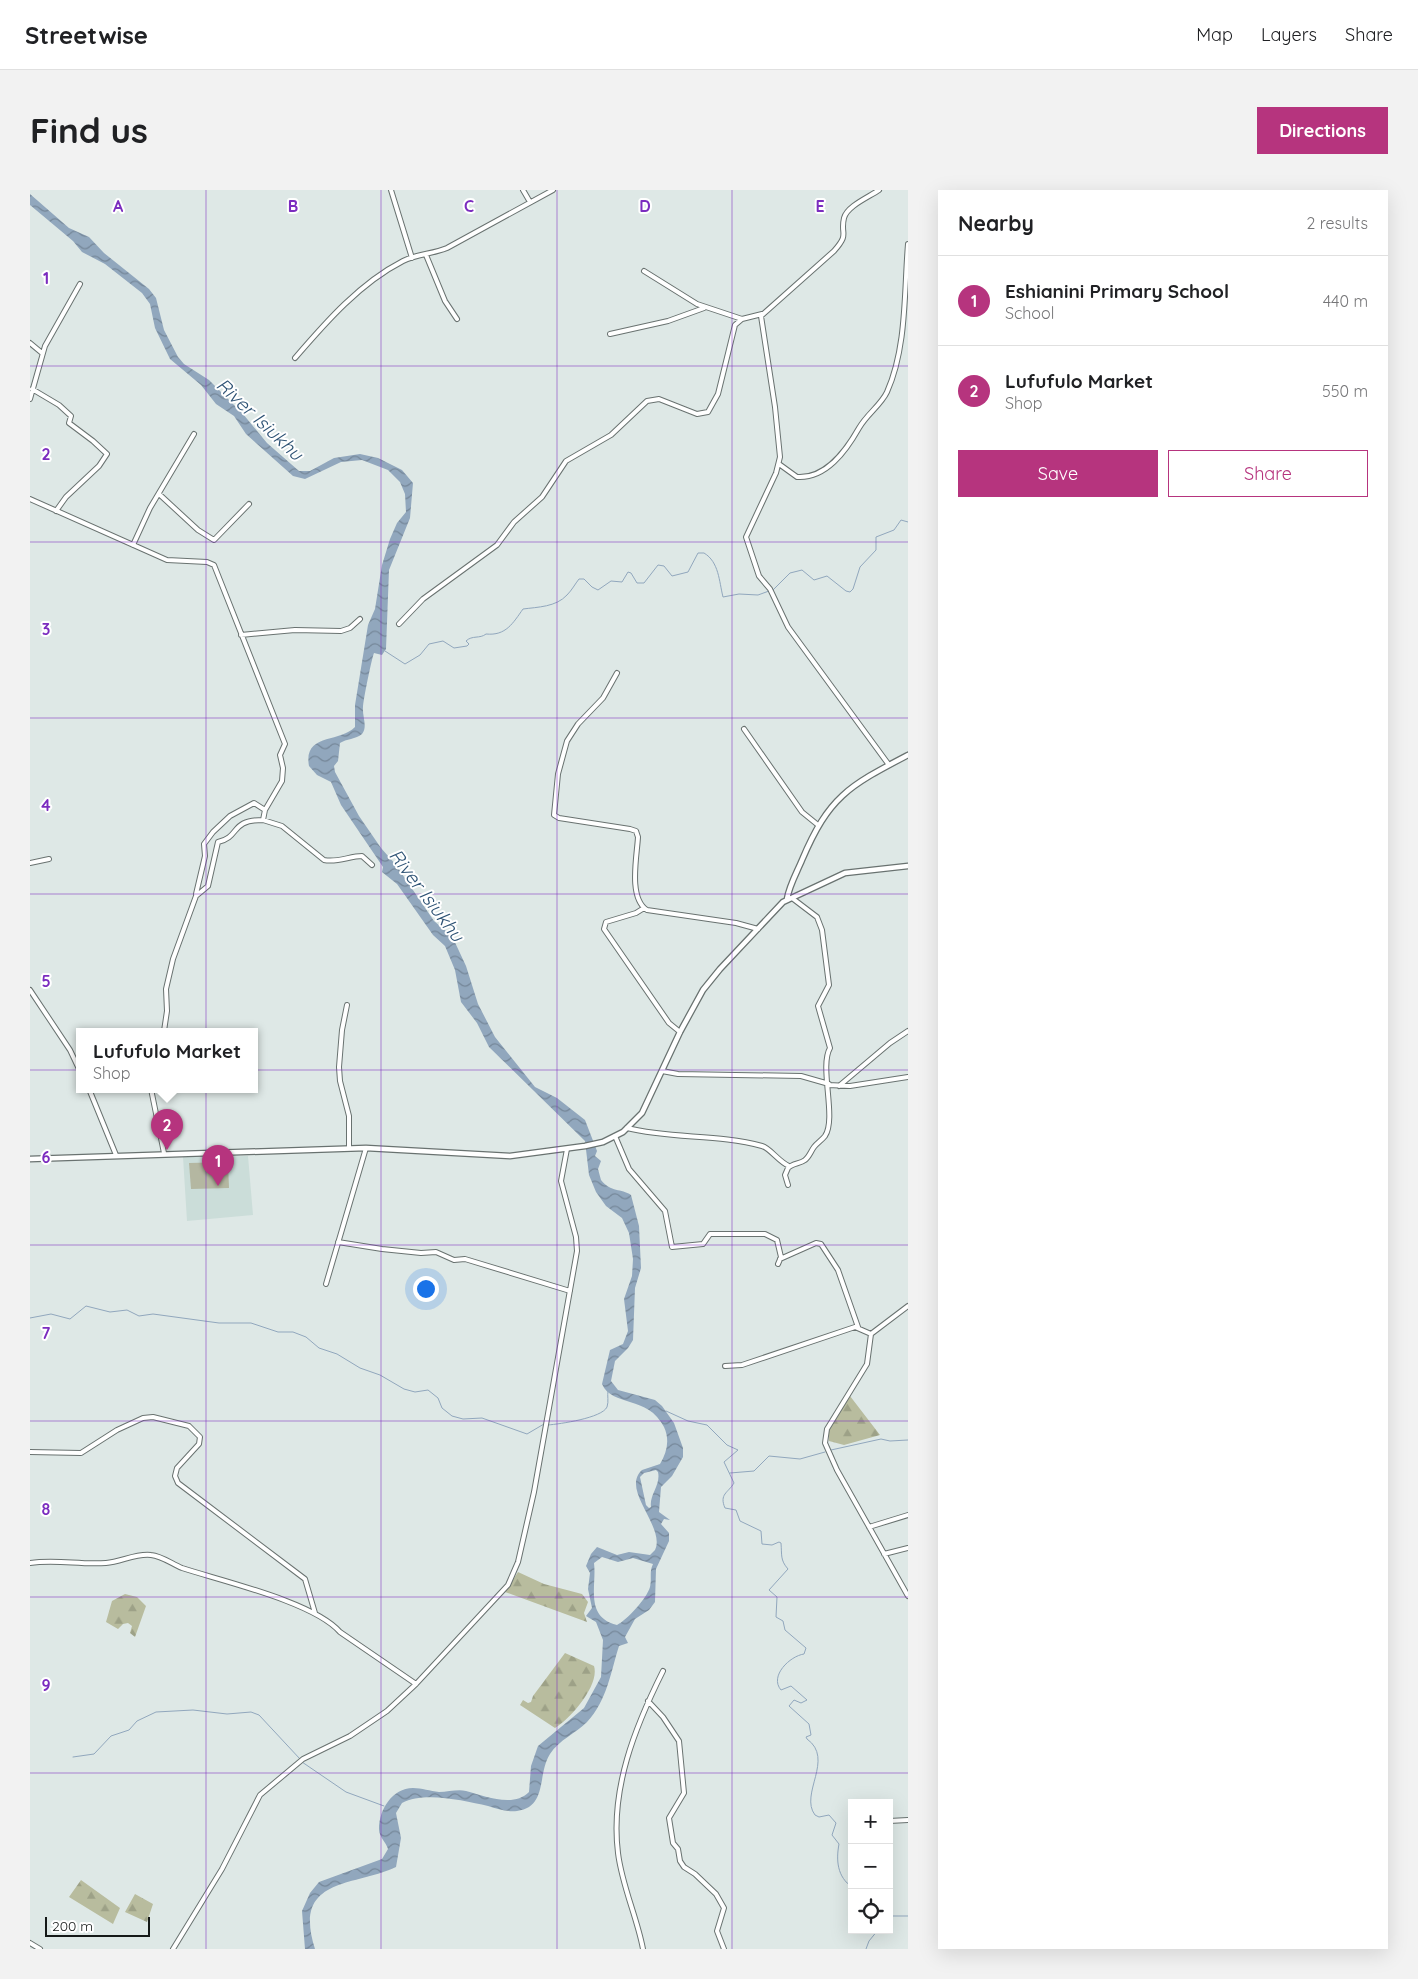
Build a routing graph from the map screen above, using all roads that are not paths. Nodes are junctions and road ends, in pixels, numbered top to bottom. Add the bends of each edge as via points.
1 (391, 190) edge
2 (523, 190) edge
3 (553, 190) edge
4 (875, 190) edge
5 (880, 190) edge
6 (530, 202) junction
7 (908, 244) edge
8 (426, 255) junction
9 (412, 258) junction
10 (644, 271) dead end
11 (80, 284) dead end
12 (704, 308) junction
13 (762, 314) junction
14 (457, 319) dead end
15 (742, 319) junction
16 (610, 334) dead end
17 (30, 343) edge
18 (42, 353) junction
19 (295, 358) dead end
20 (32, 389) junction
21 (30, 398) edge
22 (194, 434) dead end
23 (779, 464) junction
24 (159, 494) junction
25 (30, 499) edge
26 (249, 504) dead end
27 (56, 511) junction
28 (133, 545) junction
29 (360, 619) dead end
30 (399, 624) dead end
31 (241, 635) junction
32 (616, 673) dead end
33 (744, 729) dead end
34 (908, 755) edge
35 (889, 765) junction
36 (265, 810) junction
37 (263, 820) junction
38 (818, 825) junction
39 (50, 859) dead end
40 (30, 863) edge
41 (372, 865) dead end
42 (908, 866) edge
43 (196, 896) junction
44 (790, 899) junction
45 (644, 908) junction
46 (758, 929) junction
47 (30, 990) edge
48 (347, 1005) dead end
49 (164, 1028) edge
50 (908, 1031) edge
51 (680, 1032) junction
52 (76, 1061) edge
53 (662, 1071) junction
54 (908, 1077) edge
55 (828, 1084) junction
56 (840, 1086) junction
57 (91, 1093) edge
58 (152, 1093) edge
59 (627, 1128) junction
60 (615, 1136) junction
61 (349, 1148) junction
62 (366, 1148) junction
63 (567, 1149) junction
64 (164, 1153) junction
65 (116, 1155) junction
66 (30, 1159) edge
67 (790, 1166) junction
68 (788, 1186) dead end
69 (338, 1242) junction
70 (780, 1259) junction
71 (778, 1264) dead end
72 (326, 1284) dead end
73 (570, 1290) junction
74 (908, 1306) edge
75 (858, 1327) junction
76 (871, 1334) junction
77 (725, 1366) dead end
78 (30, 1452) edge
79 (908, 1515) edge
80 (869, 1527) junction
81 (908, 1548) edge
82 (884, 1554) junction
83 (30, 1563) edge
84 (907, 1594) edge
85 (315, 1613) junction
86 (663, 1671) dead end
87 (416, 1684) junction
88 (648, 1701) junction
89 (908, 1820) edge
90 (893, 1821) edge
91 (30, 1943) edge
92 (40, 1949) edge
93 (173, 1949) edge
94 (643, 1949) edge
95 (724, 1949) edge

1 - 9 street
2 - 6 street
3 - 6 street
4 - 5 street
5 - 13 street via 847,213 844,239 834,251
6 - 8 street via 447,248
7 - 23 street via 904,316 886,395 838,457 819,474 797,477
8 - 9 street
8 - 14 street via 445,301
9 - 19 street via 370,281
10 - 12 street
11 - 18 street
12 - 15 street
12 - 16 street via 668,321
13 - 15 street
13 - 23 street via 760,320 775,407
15 - 30 street via 735,325 718,394 708,412 697,414 659,399 647,401 610,434 570,458 542,497 514,522 497,545 423,599
17 - 18 street
18 - 20 street
20 - 21 street
20 - 27 street via 63,408 71,416 69,423 107,454
22 - 24 street
23 - 35 street via 746,536 758,574 771,591 791,632
24 - 26 street via 213,540
24 - 28 street
25 - 27 street
27 - 28 street
28 - 31 street via 167,560 214,565
29 - 31 street via 350,628 341,630
31 - 36 street via 285,744 280,755 282,781
32 - 45 street via 603,698 567,741 553,808 558,818 630,829 637,833 636,881 639,901
33 - 38 street via 802,812
34 - 35 street
35 - 38 street via 839,797
36 - 37 street
36 - 43 street via 257,804 247,806 213,832 204,844 204,862
37 - 41 street via 282,826 324,860 362,856
37 - 43 street via 247,821 238,826 229,839 218,842 208,886
38 - 44 street
39 - 40 street
42 - 44 street via 845,873
43 - 49 street via 169,974
44 - 46 street
44 - 55 street via 817,917 822,930 829,985 818,1006 830,1046 826,1054
45 - 46 street
45 - 51 street via 606,922 603,927 641,985 673,1028
46 - 51 street via 709,981
47 - 52 street
48 - 61 street via 339,1067 349,1116
50 - 56 street
51 - 53 street
53 - 55 street via 801,1076
53 - 59 street via 644,1110
54 - 56 street
55 - 56 street
55 - 67 street via 829,1127 826,1136 805,1160
57 - 65 street
58 - 64 street
59 - 60 street
59 - 67 street via 763,1146
60 - 63 street
60 - 70 street via 629,1169 665,1211 672,1247 703,1244 710,1234 765,1234 777,1240
61 - 62 street
61 - 64 street
62 - 63 street via 506,1156
62 - 69 street
63 - 73 street via 561,1181 577,1243
64 - 65 street
65 - 66 street
67 - 68 street via 785,1175
69 - 72 street
69 - 73 street via 382,1250 436,1252 449,1259 465,1259
70 - 71 street
70 - 75 street via 816,1243 821,1244 838,1270
73 - 87 street via 542,1453 516,1570 499,1597
74 - 76 street
75 - 76 street
75 - 77 street via 742,1365
76 - 80 street via 867,1364 827,1429 825,1439 828,1454
78 - 85 street via 79,1453 148,1416 193,1428 200,1442 177,1468 174,1474 178,1483 305,1579
79 - 80 street
80 - 82 street
81 - 82 street
82 - 84 street
83 - 85 street via 51,1560 107,1563 151,1554
85 - 87 street
86 - 88 street
87 - 93 street via 376,1720 303,1759 260,1795 222,1869
88 - 94 street via 627,1758 617,1814 618,1853
88 - 95 street via 679,1741 684,1794 671,1811 669,1826 682,1864 717,1895 724,1907 717,1931
89 - 90 street
91 - 92 street

